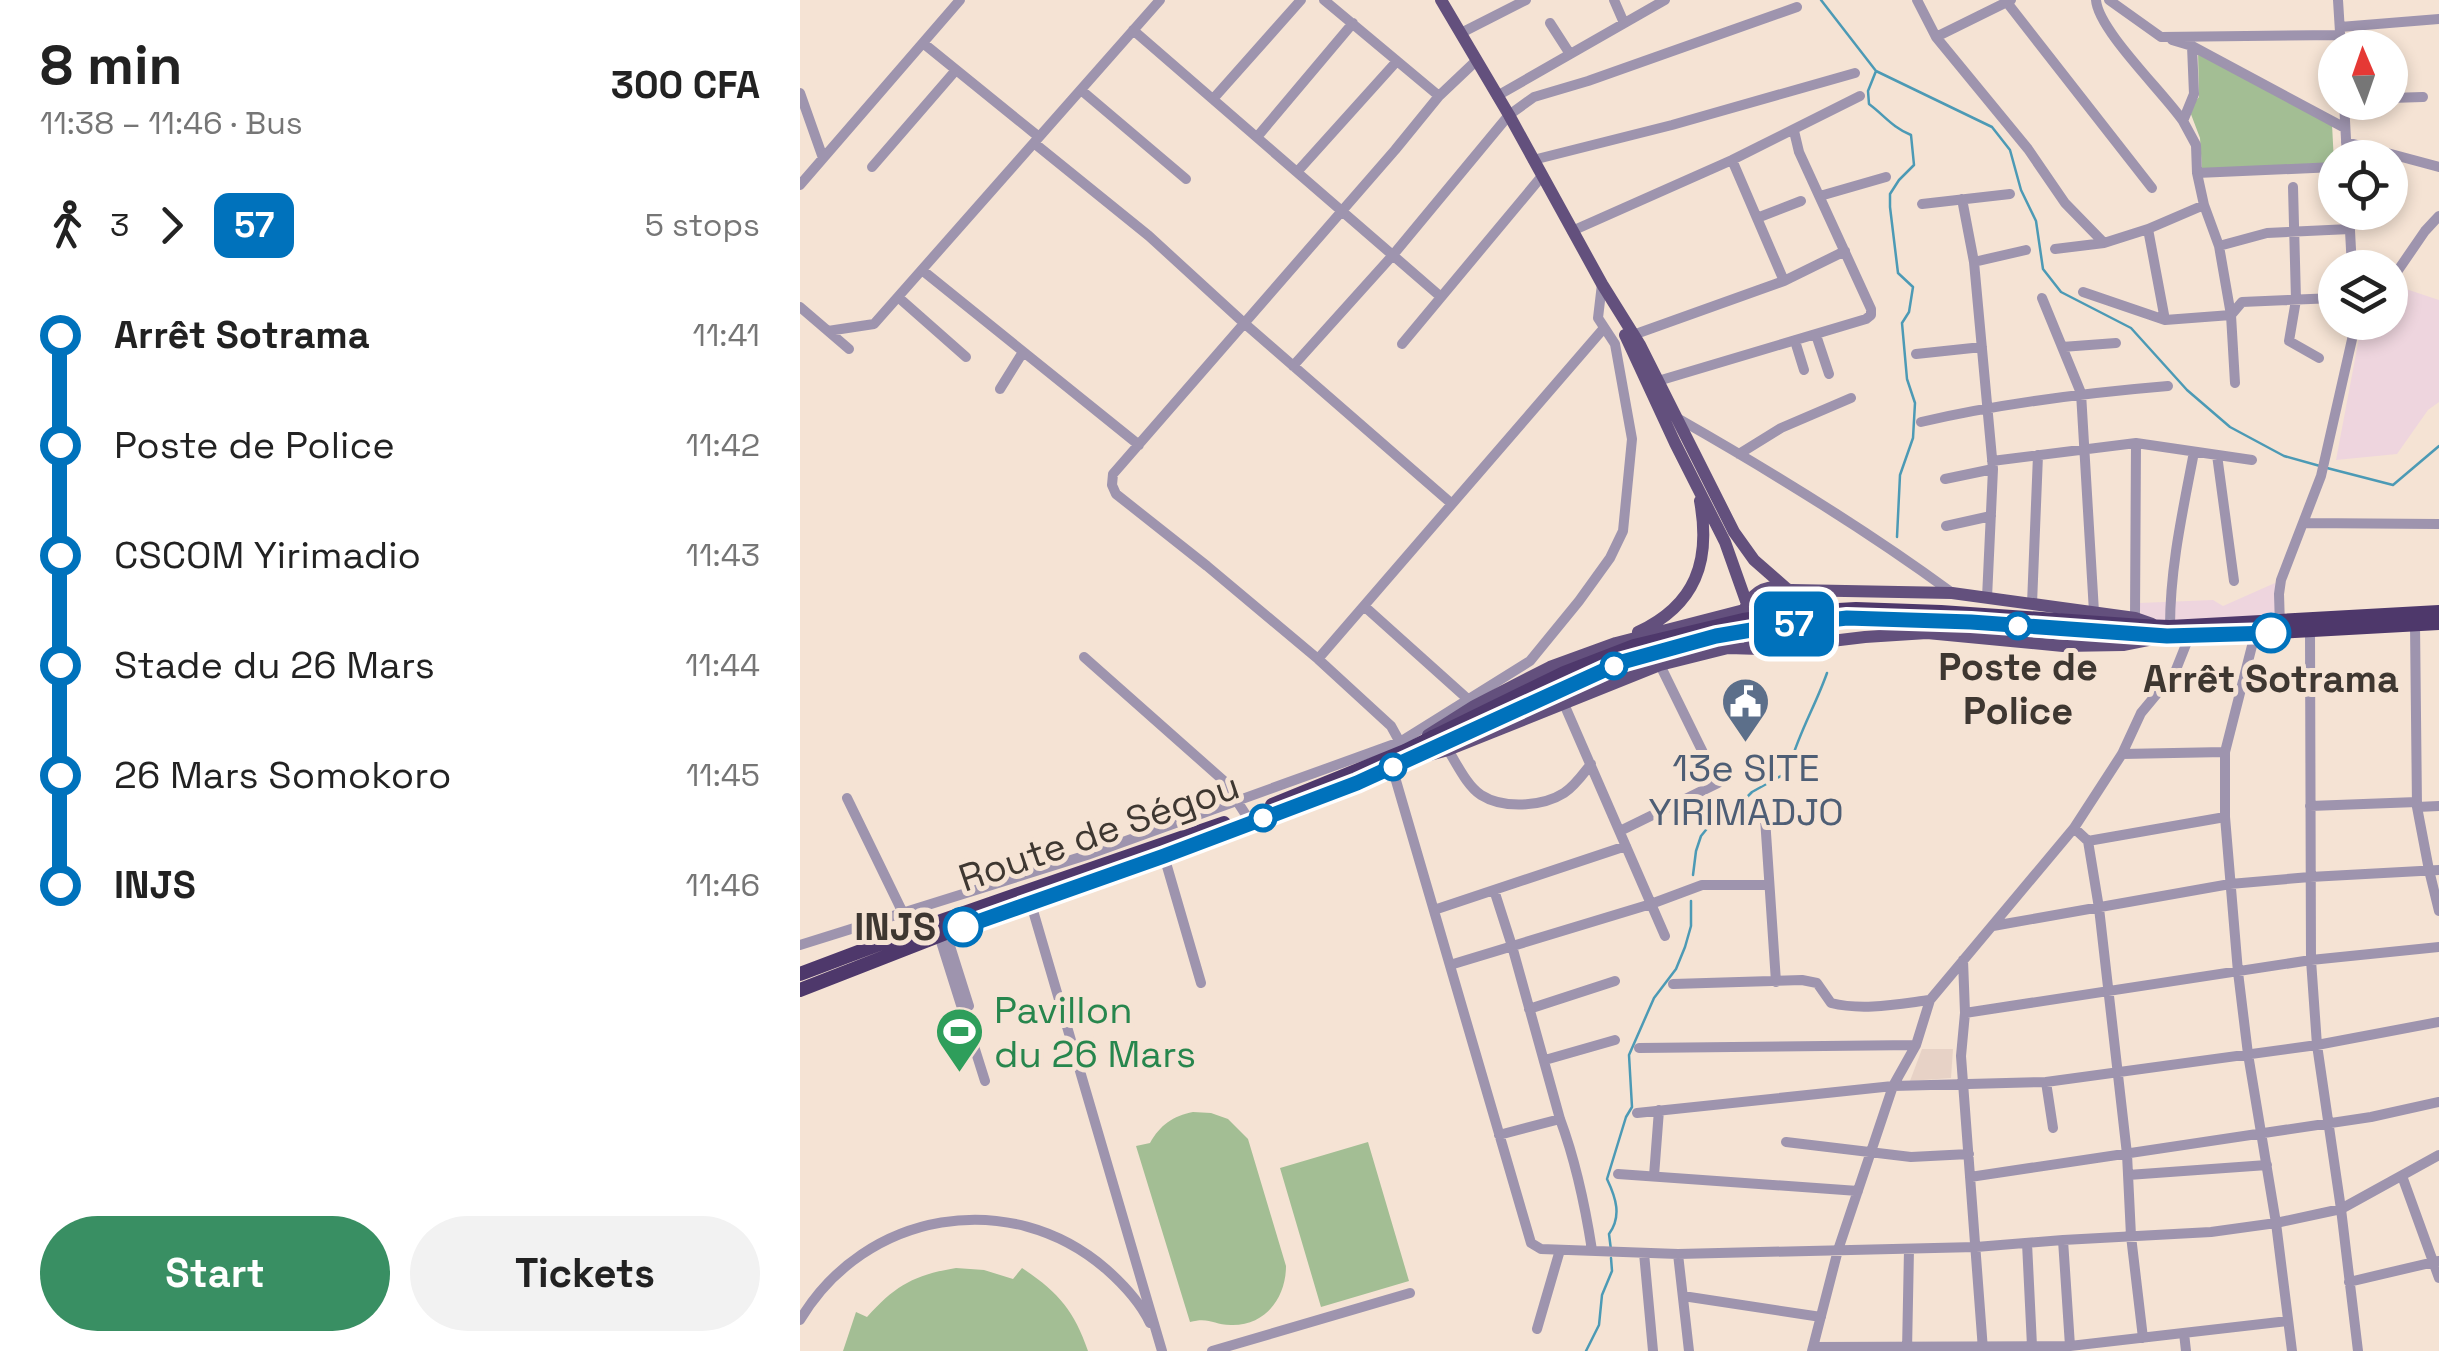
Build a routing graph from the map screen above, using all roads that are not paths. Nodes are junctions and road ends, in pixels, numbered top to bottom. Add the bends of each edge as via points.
1 (960, 0) edge
2 (1160, 0) edge
3 (1301, 0) edge
4 (1324, 0) edge
5 (1441, 0) edge
6 (1526, 0) edge
7 (1614, 0) edge
8 (1664, 0) edge
9 (1917, 0) edge
10 (2096, 0) edge
11 (2109, 0) edge
12 (2338, 0) edge
13 (2008, 1) edge
14 (1797, 6) dead end
15 (2439, 19) edge
16 (1550, 23) dead end
17 (1624, 23) junction
18 (1352, 24) junction
19 (1133, 30) junction
20 (2340, 30) edge
21 (2378, 30) edge
22 (1461, 33) junction
23 (1936, 37) junction
24 (2161, 37) junction
25 (2318, 37) edge
26 (923, 43) junction
27 (2192, 46) junction
28 (1570, 54) junction
29 (1397, 60) junction
30 (1476, 60) junction
31 (956, 70) junction
32 (1855, 73) dead end
33 (1081, 90) junction
34 (800, 92) edge
35 (1440, 96) junction
36 (1497, 96) junction
37 (1860, 96) dead end
38 (2408, 97) edge
39 (2423, 97) dead end
40 (1213, 99) junction
41 (1508, 115) junction
42 (2345, 120) edge
43 (2183, 121) junction
44 (2345, 128) junction
45 (1794, 131) junction
46 (1257, 138) junction
47 (1037, 140) junction
48 (2346, 140) edge
49 (823, 158) junction
50 (2408, 159) edge
51 (1533, 160) junction
52 (1732, 160) junction
53 (872, 167) dead end
54 (2439, 167) edge
55 (2318, 168) edge
56 (1298, 172) junction
57 (2197, 173) junction
58 (1542, 176) junction
59 (1886, 176) dead end
60 (1186, 179) dead end
61 (800, 185) edge
62 (2292, 187) dead end
63 (2152, 188) dead end
64 (2010, 194) dead end
65 (1820, 196) junction
66 (1962, 199) junction
67 (1801, 201) dead end
68 (1922, 204) dead end
69 (2204, 205) junction
70 (1342, 211) junction
71 (2439, 216) edge
72 (1757, 218) junction
73 (2148, 229) junction
74 (2331, 230) edge
75 (1572, 231) junction
76 (2294, 232) junction
77 (2104, 244) junction
78 (2219, 246) junction
79 (2056, 249) dead end
80 (2026, 250) dead end
81 (1845, 251) junction
82 (1393, 255) junction
83 (2408, 256) edge
84 (1974, 262) junction
85 (922, 270) junction
86 (1784, 281) junction
87 (1603, 286) junction
88 (2083, 292) dead end
89 (898, 297) junction
90 (1441, 297) junction
91 (2042, 298) dead end
92 (2318, 299) edge
93 (2296, 300) junction
94 (800, 307) edge
95 (2232, 315) junction
96 (2165, 320) junction
97 (1244, 323) junction
98 (1604, 328) junction
99 (828, 331) junction
100 (1816, 334) junction
101 (1633, 335) junction
102 (2352, 340) edge
103 (1795, 341) junction
104 (2116, 343) dead end
105 (1402, 344) dead end
106 (1982, 347) junction
107 (2062, 348) junction
108 (848, 349) dead end
109 (1023, 352) junction
110 (1916, 354) dead end
111 (966, 357) dead end
112 (2319, 358) dead end
113 (1294, 366) junction
114 (1804, 370) dead end
115 (1829, 374) dead end
116 (1658, 381) junction
117 (2235, 384) dead end
118 (2168, 386) dead end
119 (1000, 389) dead end
120 (2081, 393) junction
121 (1850, 398) dead end
122 (1987, 406) junction
123 (1675, 418) junction
124 (1921, 422) dead end
125 (2136, 443) junction
126 (1139, 445) junction
127 (2084, 448) junction
128 (2194, 452) junction
129 (1739, 454) junction
130 (2038, 454) junction
131 (2217, 455) junction
132 (2252, 460) dead end
133 (1992, 465) junction
134 (1945, 479) dead end
135 (1698, 488) junction
136 (1452, 504) junction
137 (1991, 516) junction
138 (2303, 523) junction
139 (2439, 524) edge
140 (1946, 526) dead end
141 (2234, 581) dead end
142 (1789, 589) junction
143 (1952, 593) junction
144 (1987, 598) junction
145 (2032, 604) junction
146 (1364, 606) junction
147 (1746, 607) junction
148 (2094, 612) junction
149 (2439, 612) edge
150 (2439, 623) edge
151 (2415, 624) junction
152 (2140, 626) junction
153 (2280, 627) junction
154 (2166, 630) junction
155 (2310, 631) junction
156 (2255, 634) junction
157 (2189, 637) junction
158 (1616, 643) junction
159 (1798, 646) junction
160 (1761, 649) junction
161 (1084, 657) dead end
162 (1318, 659) junction
163 (1660, 665) junction
164 (1471, 703) junction
165 (1564, 704) junction
166 (1439, 745) junction
167 (2225, 752) junction
168 (1404, 753) junction
169 (2122, 754) junction
170 (1591, 764) junction
171 (847, 798) dead end
172 (1234, 800) junction
173 (2417, 804) junction
174 (2310, 806) junction
175 (2439, 806) edge
176 (1246, 815) junction
177 (2224, 817) junction
178 (1764, 818) dead end
179 (2074, 828) junction
180 (1620, 831) junction
181 (2088, 840) junction
182 (1626, 846) junction
183 (1164, 856) junction
184 (2434, 870) edge
185 (2310, 876) junction
186 (2230, 884) junction
187 (1769, 885) junction
188 (1494, 890) junction
189 (1029, 897) junction
190 (1652, 904) junction
191 (2099, 908) junction
192 (1434, 910) junction
193 (2439, 911) edge
194 (903, 913) junction
195 (1992, 926) junction
196 (940, 928) junction
197 (1665, 936) dead end
198 (800, 945) edge
199 (1512, 946) junction
200 (2439, 946) edge
201 (1963, 960) junction
202 (2312, 960) junction
203 (1450, 965) junction
204 (2238, 972) junction
205 (800, 974) edge
206 (1615, 982) dead end
207 (1776, 982) junction
208 (1201, 984) dead end
209 (1672, 984) dead end
210 (800, 990) edge
211 (2109, 991) junction
212 (1930, 1000) junction
213 (1529, 1009) junction
214 (1966, 1013) junction
215 (2439, 1022) edge
216 (1616, 1040) dead end
217 (1916, 1044) junction
218 (2317, 1045) junction
219 (1639, 1048) dead end
220 (2248, 1054) junction
221 (1545, 1060) junction
222 (2117, 1072) junction
223 (988, 1080) dead end
224 (2046, 1082) junction
225 (1964, 1084) junction
226 (1893, 1086) junction
227 (2439, 1102) edge
228 (1659, 1110) junction
229 (1636, 1113) dead end
230 (1560, 1120) junction
231 (2327, 1124) junction
232 (2053, 1128) dead end
233 (2262, 1133) junction
234 (1500, 1135) junction
235 (1786, 1142) dead end
236 (1872, 1152) junction
237 (1969, 1154) junction
238 (2127, 1154) junction
239 (2439, 1155) edge
240 (2267, 1165) junction
241 (1618, 1174) dead end
242 (2128, 1175) junction
243 (1654, 1176) junction
244 (2402, 1176) junction
245 (1970, 1177) junction
246 (1858, 1191) junction
247 (2340, 1209) junction
248 (2276, 1223) junction
249 (2132, 1236) junction
250 (2063, 1240) junction
251 (2026, 1243) junction
252 (1976, 1247) junction
253 (1909, 1249) junction
254 (1560, 1250) junction
255 (1592, 1250) junction
256 (1838, 1250) junction
257 (1644, 1252) junction
258 (1678, 1254) junction
259 (2436, 1261) edge
260 (2439, 1278) edge
261 (2350, 1282) junction
262 (1410, 1293) dead end
263 (1683, 1296) junction
264 (1821, 1317) junction
265 (800, 1320) edge
266 (2288, 1322) junction
267 (1537, 1329) dead end
268 (2184, 1333) junction
269 (2142, 1338) junction
270 (2032, 1346) junction
271 (2070, 1346) junction
272 (1812, 1349) edge
273 (1983, 1349) edge
274 (1907, 1350) edge
275 (1212, 1351) edge
276 (1653, 1351) edge
277 (1689, 1351) edge
278 (2186, 1351) edge
279 (2292, 1351) edge
280 (2358, 1351) edge

1 - 26 street
2 - 19 street
3 - 40 street
4 - 18 street
5 - 22 main road
6 - 22 street
7 - 17 street
8 - 17 street
9 - 23 street
10 - 43 street via 2120,45
11 - 24 street
12 - 20 street
13 - 23 street
13 - 63 street
14 - 41 street via 1534,97
15 - 21 street
16 - 28 street
17 - 28 street
18 - 29 street
18 - 46 street
19 - 33 street
19 - 40 street
22 - 30 main road
23 - 77 street
24 - 25 street
24 - 27 street
26 - 31 street
26 - 49 street
27 - 43 street via 2194,94
27 - 44 street
28 - 36 street
29 - 35 street
29 - 56 street
30 - 35 street
30 - 36 main road
31 - 47 street
31 - 53 street
32 - 51 street
33 - 47 street
33 - 60 street
34 - 49 street
35 - 70 street
36 - 41 main road
37 - 45 street
38 - 39 street
40 - 46 street
41 - 51 main road
41 - 82 street
42 - 44 street
43 - 57 street via 2196,145
44 - 48 street
45 - 52 street
45 - 65 street
46 - 56 street
47 - 85 street
47 - 97 street
49 - 61 street
50 - 54 street
51 - 58 main road
52 - 72 street
52 - 75 street
55 - 57 street
56 - 70 street
57 - 69 street
58 - 75 main road
58 - 90 street
59 - 65 street
62 - 76 street
64 - 66 street
65 - 81 street
66 - 68 street
66 - 84 street
67 - 72 street
69 - 73 street
69 - 78 street
70 - 82 street
70 - 97 street
71 - 83 street
72 - 86 street
73 - 77 street
73 - 96 street
74 - 76 street
75 - 87 main road
76 - 78 street
76 - 93 street
77 - 79 street
78 - 95 street
80 - 84 street
81 - 86 street
81 - 100 street via 1871,315
82 - 90 street
82 - 113 street
84 - 106 street
85 - 89 street
85 - 109 street
86 - 101 street
87 - 98 street via 1598,318
87 - 101 main road
87 - 135 main road
88 - 96 street
89 - 99 street via 874,324
89 - 111 street
90 - 105 street
91 - 107 street
92 - 93 street
93 - 95 street via 2242,302
93 - 112 street via 2290,341
94 - 99 street
95 - 96 street
95 - 117 street
97 - 113 street
97 - 126 street
98 - 136 street
98 - 164 street via 1615,344 1632,439 1623,531 1610,558 1530,661
99 - 108 street
100 - 103 street
100 - 115 street
101 - 116 main road
102 - 138 street
103 - 114 street
103 - 116 street
104 - 107 street
106 - 110 street
106 - 122 street
107 - 120 street
109 - 119 street
109 - 126 street
113 - 136 street
116 - 123 main road
118 - 120 street
120 - 122 street
120 - 127 street
121 - 129 street
122 - 124 street
122 - 133 street
123 - 129 street
123 - 142 main road via 1743,546
125 - 127 street
125 - 128 street
125 - 152 street
126 - 162 street via 1113,474 1116,494
127 - 130 street
127 - 148 street
128 - 131 street
128 - 154 street
129 - 143 street
130 - 133 street
130 - 145 street
131 - 132 street
131 - 141 street
133 - 134 street
133 - 137 street
135 - 147 main road
135 - 158 main road via 1704,553 1694,585 1652,626
136 - 146 street
137 - 140 street
137 - 144 street
138 - 139 street
138 - 153 street via 2281,580
142 - 143 main road, Route de Ségou
142 - 147 main road via 1760,590
142 - 159 main road via 1810,616
143 - 144 main road, Route de Ségou
144 - 145 main road, Route de Ségou
145 - 148 main road, Route de Ségou
146 - 162 street
146 - 164 street
147 - 158 main road, Route de Ségou
147 - 160 main road via 1747,636
148 - 152 main road, Route de Ségou
149 - 153 highway, Route de Ségou
150 - 151 highway, Route de Ségou
151 - 155 highway, Route de Ségou
151 - 173 street
152 - 154 highway, Route de Ségou
152 - 166 highway, Route de Ségou, bridge via 1847,618 1769,627 1622,662
153 - 154 highway, Route de Ségou
153 - 155 highway, Route de Ségou
153 - 156 highway, Route de Ségou
154 - 157 highway, Route de Ségou
154 - 159 main road, Route de Ségou via 2122,645 1927,633
155 - 174 street
156 - 157 highway, Route de Ségou
156 - 167 street
157 - 169 street via 2175,672 2141,713
158 - 164 main road, Route de Ségou
159 - 160 main road via 1780,653
160 - 163 main road, Route de Ségou via 1728,648
161 - 172 street via 1224,782
162 - 168 street via 1391,726
163 - 165 main road, Route de Ségou
163 - 180 street via 1718,783
164 - 168 main road, Route de Ségou
165 - 166 main road, Route de Ségou
165 - 170 street
166 - 168 highway, Route de Ségou
166 - 170 street via 1478,794 1498,802 1551,800 1568,792
167 - 169 street
167 - 177 street
168 - 172 street
168 - 176 highway, Route de Ségou
168 - 183 highway, Route de Ségou
168 - 192 street
169 - 179 street
170 - 180 street
171 - 194 street
172 - 176 street
172 - 194 street
173 - 174 street
173 - 175 street
173 - 184 street
174 - 185 street
176 - 189 highway, Route de Ségou
177 - 181 street
177 - 186 street
178 - 187 street
179 - 181 street
179 - 195 street
180 - 182 street
181 - 191 street
182 - 188 street
182 - 190 street
183 - 189 highway, Route de Ségou
183 - 208 street
184 - 185 street
184 - 193 street
185 - 186 street
185 - 202 street
186 - 191 street
186 - 204 street
187 - 190 street via 1702,885
187 - 207 street
188 - 192 street
188 - 199 street
189 - 196 highway, Route de Ségou
189 - 265 street via 1162,1351 1131,1294 1089,1255 1038,1230 986,1220 941,1221 893,1236 828,1282
190 - 197 street
190 - 199 street
191 - 195 street
191 - 211 street
192 - 203 street
194 - 198 street
195 - 201 street
196 - 205 highway, Route de Ségou
196 - 210 highway, Route de Ségou
196 - 223 street
199 - 203 street
199 - 213 street
200 - 202 street
201 - 212 street
201 - 214 street
202 - 204 street
202 - 218 street
203 - 234 street
204 - 211 street
204 - 220 street
206 - 213 street
207 - 209 street
207 - 212 street via 1817,984 1831,1003 1842,1006
211 - 214 street
211 - 222 street
212 - 217 street
213 - 221 street
214 - 225 street
215 - 218 street
216 - 221 street
217 - 219 street
217 - 226 street
218 - 220 street
218 - 231 street
220 - 222 street
220 - 233 street
221 - 230 street
222 - 224 street
222 - 238 street
224 - 225 street
224 - 232 street
225 - 226 street
225 - 237 street
226 - 228 street
226 - 236 street
227 - 231 street
228 - 229 street
228 - 243 street
230 - 234 street
230 - 255 street
231 - 233 street
231 - 247 street
233 - 238 street
233 - 240 street
234 - 254 street via 1531,1243
235 - 236 street
236 - 237 street
236 - 246 street
237 - 245 street
238 - 242 street
238 - 245 street
239 - 244 street
240 - 242 street
240 - 248 street
241 - 243 street
242 - 249 street
243 - 246 street
244 - 247 street
244 - 259 street
245 - 252 street
246 - 256 street
247 - 248 street
247 - 261 street
248 - 249 street
248 - 266 street
249 - 250 street
249 - 269 street
250 - 251 street
250 - 271 street
251 - 252 street
251 - 270 street
252 - 253 street
252 - 273 street
253 - 256 street
253 - 274 street
254 - 255 street
254 - 267 street
255 - 257 street
256 - 258 street
256 - 264 street
257 - 258 street
257 - 276 street
258 - 263 street
259 - 260 street
259 - 261 street
261 - 280 street
262 - 275 street
263 - 264 street
263 - 277 street
264 - 272 street
266 - 268 street
266 - 279 street
268 - 269 street
268 - 278 street
269 - 271 street
270 - 271 street
270 - 273 street
272 - 274 street
273 - 274 street

